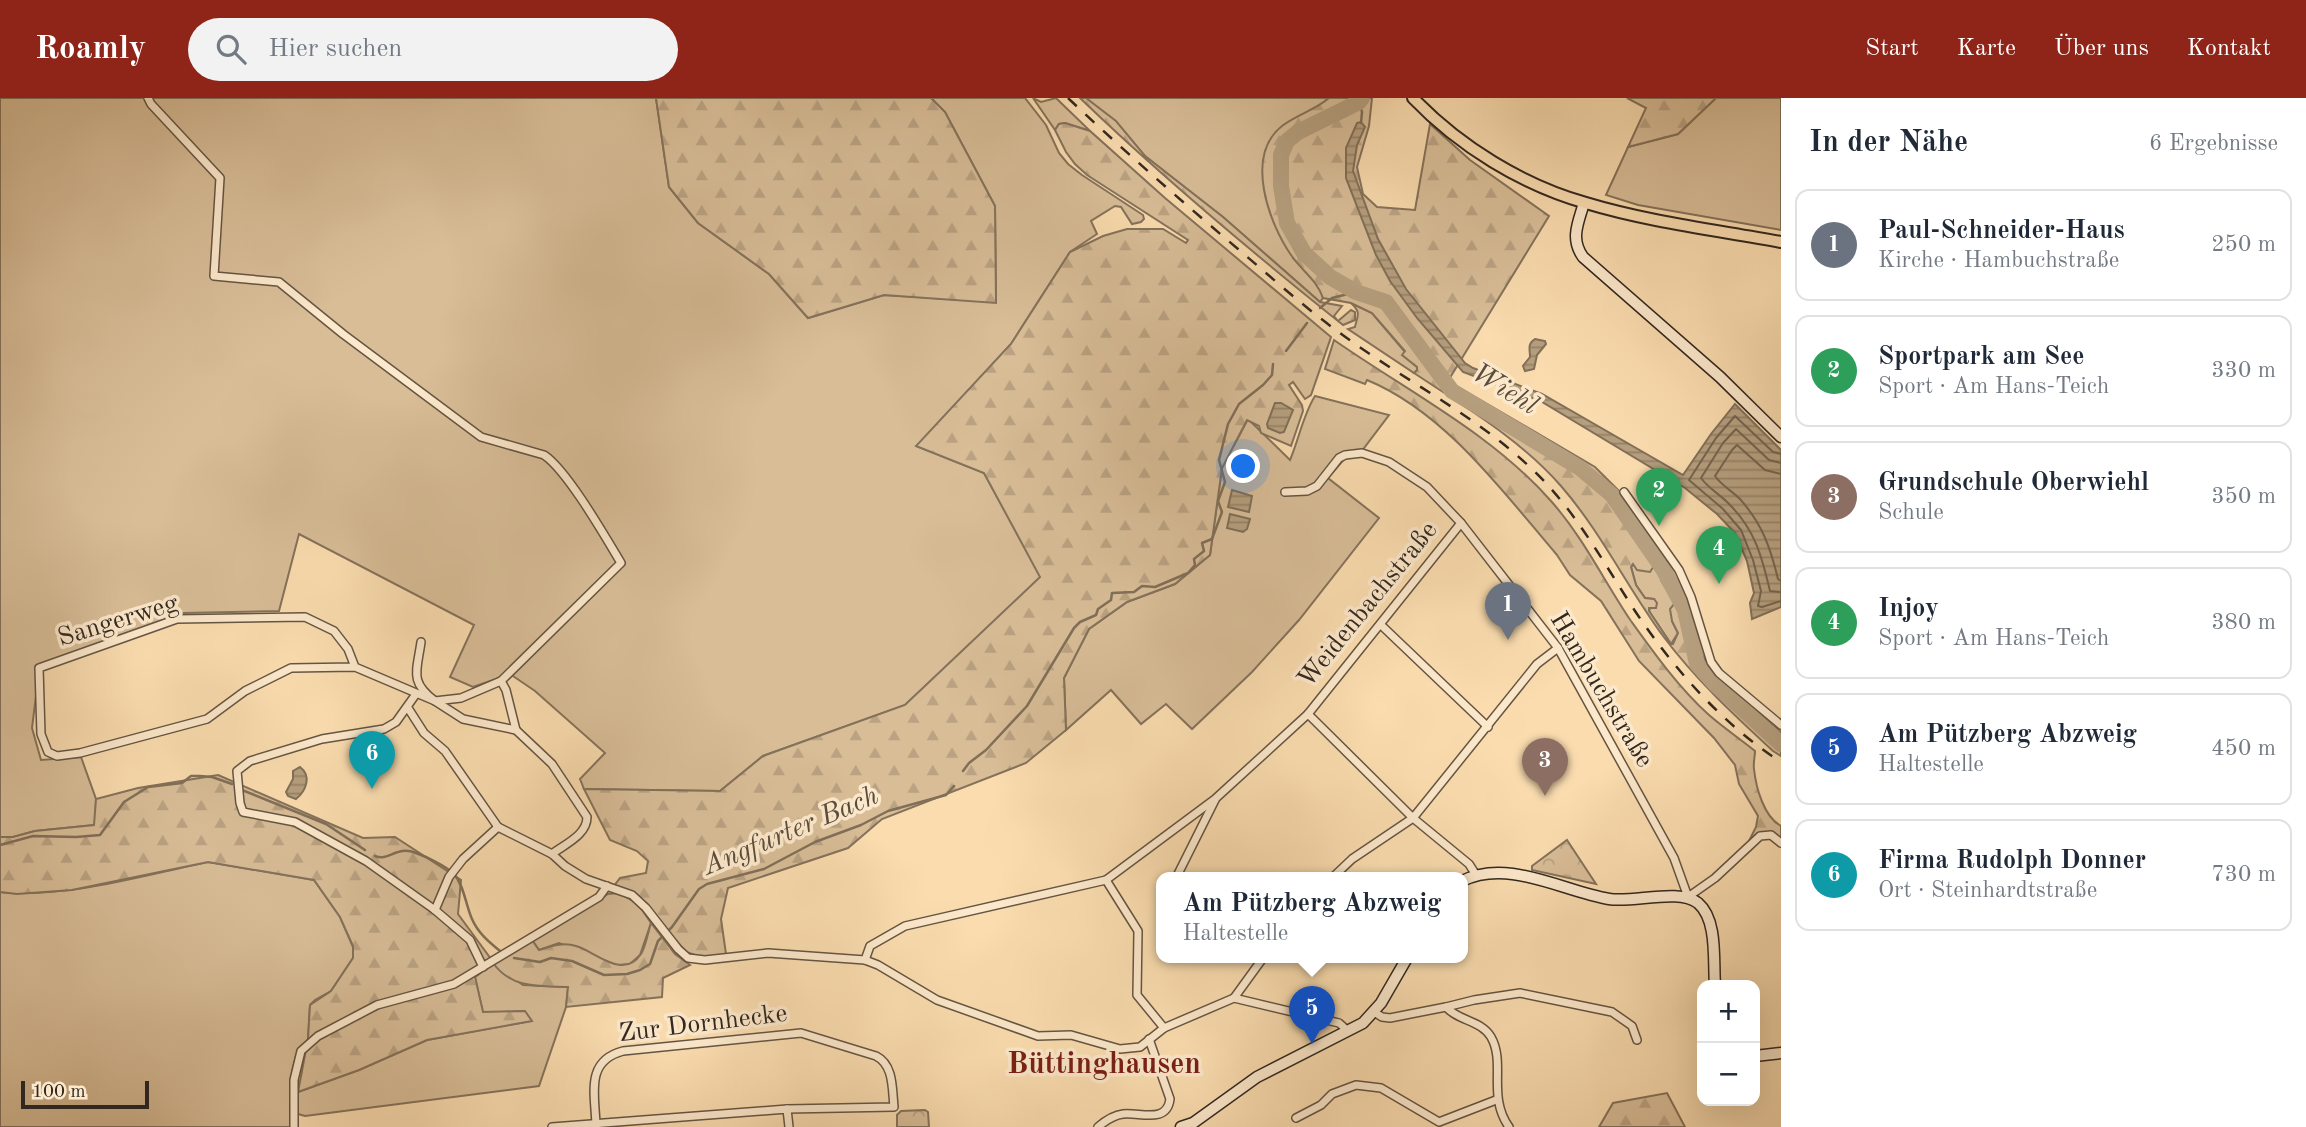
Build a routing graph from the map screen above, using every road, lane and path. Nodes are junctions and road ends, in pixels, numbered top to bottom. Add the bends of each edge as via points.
1 (148, 98) edge
2 (1413, 98) edge
3 (1584, 203) junction
4 (1781, 242) edge
5 (1781, 437) edge
6 (1286, 492) dead end
7 (1624, 492) dead end
8 (1461, 523) junction
9 (1381, 625) junction
10 (421, 642) dead end
11 (1558, 648) junction
12 (355, 667) junction
13 (501, 681) junction
14 (416, 694) junction
15 (435, 701) junction
16 (408, 708) junction
17 (1308, 714) junction
18 (1781, 725) edge
19 (1488, 727) junction
20 (516, 730) junction
21 (1215, 799) junction
22 (1413, 818) junction
23 (498, 827) junction
24 (1781, 843) edge
25 (551, 854) junction
26 (1179, 872) edge
27 (1338, 872) edge
28 (1476, 875) junction
29 (1468, 878) edge
30 (1106, 880) junction
31 (607, 886) junction
32 (1688, 897) junction
33 (435, 910) junction
34 (865, 960) junction
35 (1259, 963) edge
36 (1404, 963) edge
37 (483, 967) junction
38 (1715, 980) edge
39 (1234, 998) junction
40 (1446, 1007) junction
41 (1374, 1012) junction
42 (1164, 1028) junction
43 (1348, 1031) junction
44 (1149, 1040) junction
45 (1637, 1040) dead end
46 (1781, 1053) edge
47 (1760, 1055) edge
48 (1496, 1100) junction
49 (786, 1109) junction
50 (1296, 1118) dead end
51 (1439, 1122) junction
52 (596, 1125) junction
53 (294, 1127) edge
54 (552, 1127) edge
55 (789, 1127) edge
56 (1098, 1127) edge
57 (1181, 1127) edge
58 (1429, 1127) edge
59 (1509, 1127) edge

1 - 13 street via 220,178 214,276 279,282 481,437 550,459 621,563
2 - 3 main road via 1492,161
3 - 4 main road
3 - 5 main road via 1575,234 1583,257
6 - 8 street, Hambuchstraße via 1317,486 1339,458 1362,453 1409,474
7 - 18 street via 1679,570 1719,673
8 - 9 street, Weidenbachstraße
8 - 11 street, Hambuchstraße
9 - 17 street, Weidenbachstraße
9 - 19 street
10 - 15 street via 416,675 419,688
11 - 19 street via 1537,664
11 - 32 street, Hambuchstraße via 1674,858
12 - 12 street, Sangerweg via 334,631 304,617 177,619 39,668 41,734 48,752 57,756 80,753 207,719 245,691 291,668
12 - 14 street
13 - 15 street via 461,698
13 - 20 street
14 - 15 street
14 - 16 street
15 - 20 street via 463,719
16 - 23 street via 424,733 445,751
16 - 33 street via 384,729 322,739 250,761 237,771 240,803 243,812 295,822 366,861
17 - 21 street, Weidenbachstraße
17 - 22 street
19 - 22 street
20 - 25 street via 552,764 587,817 580,834
21 - 26 street
21 - 30 street, Weidenbachstraße
22 - 27 street
22 - 28 street
23 - 25 street
23 - 33 street via 449,877
24 - 32 street via 1771,835 1760,836
25 - 31 street via 586,879
28 - 29 main road
28 - 32 main road via 1498,872 1618,900
30 - 34 street via 905,926 870,946
30 - 42 street via 1138,930 1137,995
31 - 34 street via 632,895 688,958 768,953
31 - 37 street via 599,897
32 - 38 main road via 1707,915
33 - 37 street via 470,940
34 - 44 street via 937,1000 1038,1036 1071,1035 1120,1049 1140,1047
35 - 39 street
36 - 41 main road
37 - 53 street via 454,984 377,1006 318,1036 301,1051 294,1080
39 - 42 street
39 - 43 street via 1339,1023
40 - 41 street via 1390,1018
40 - 45 street via 1520,993 1612,1012 1632,1026
40 - 48 street via 1490,1036 1495,1048
41 - 43 main road
42 - 44 street
43 - 57 main road via 1257,1077
44 - 56 street via 1169,1106 1155,1116 1121,1114
46 - 47 main road
48 - 51 street
48 - 59 street
49 - 52 street, Zur Dornhecke
49 - 52 street, Zur Dornhecke via 894,1107 887,1064 876,1056 801,1033 623,1051 603,1060 595,1074
49 - 55 street
50 - 51 street via 1332,1094 1356,1085 1381,1088
51 - 58 street
52 - 54 street, Zur Dornhecke

